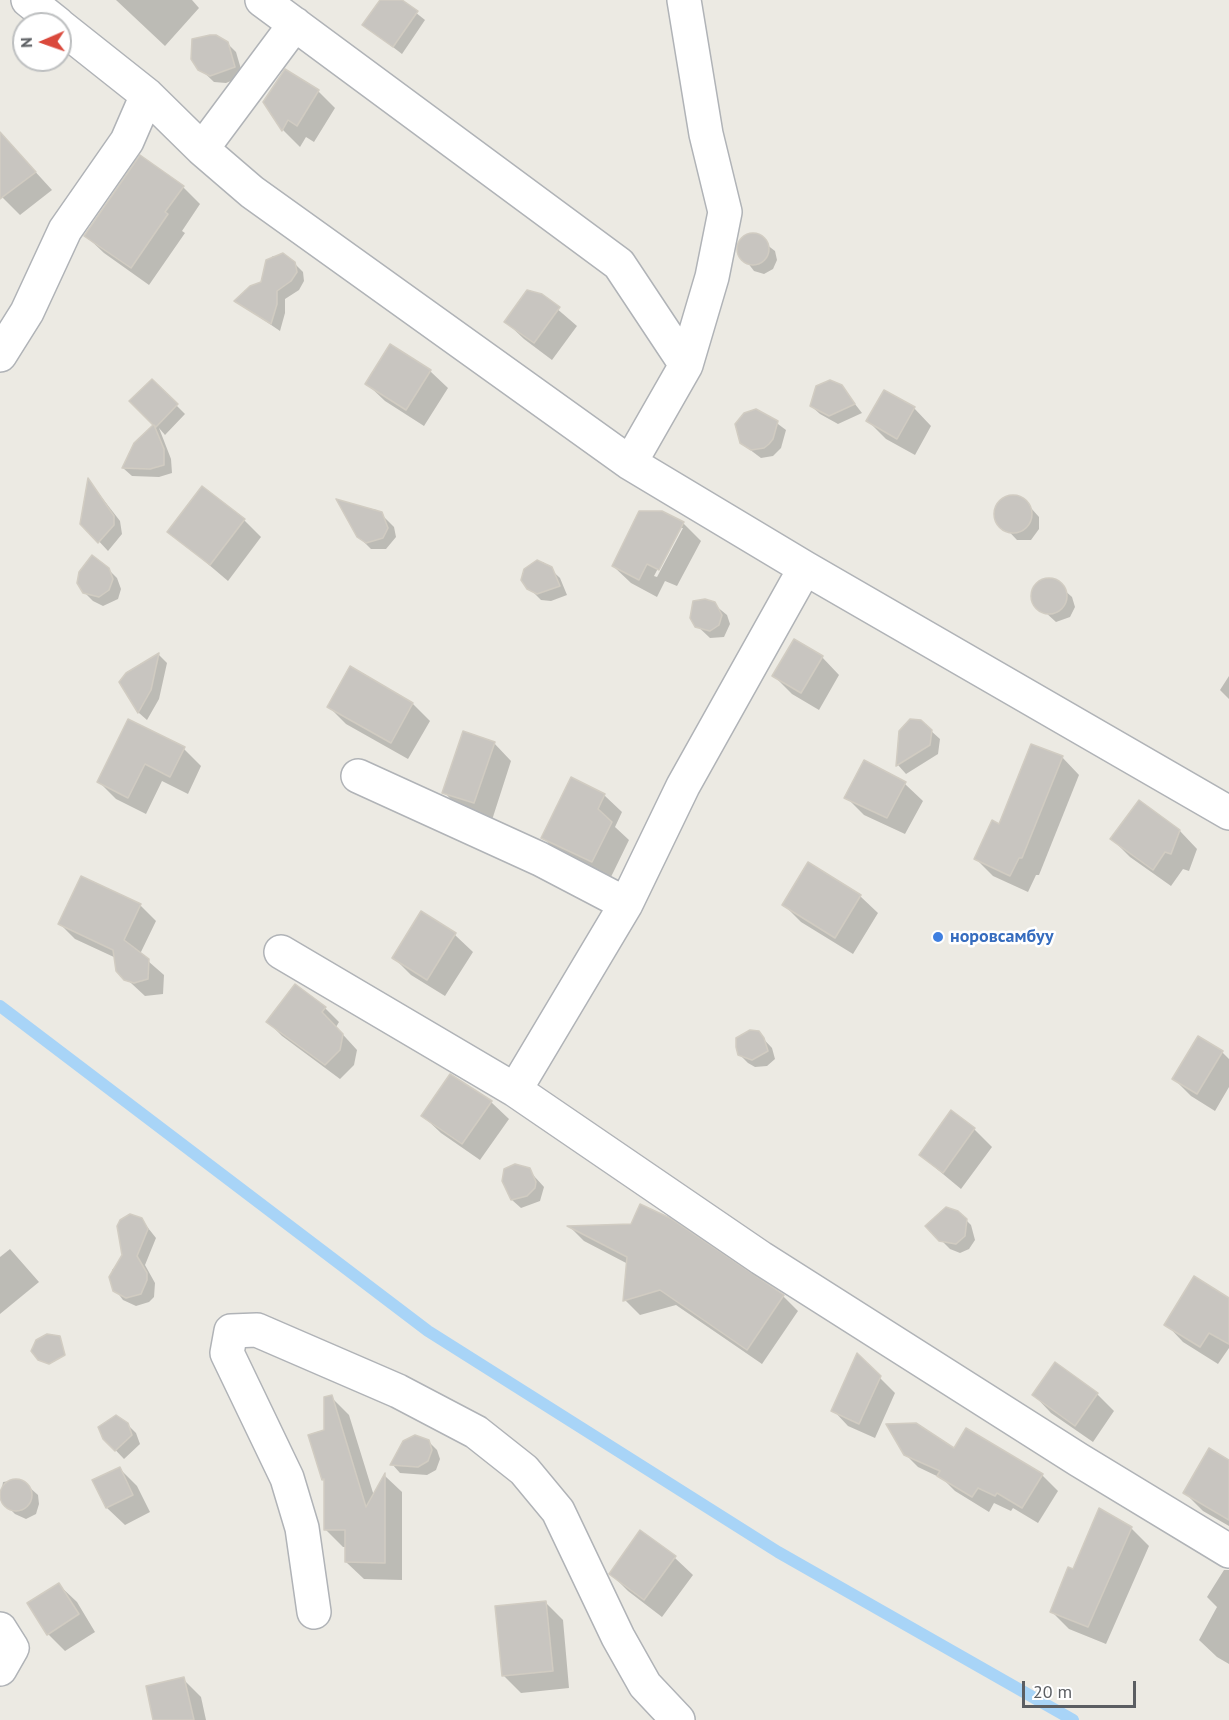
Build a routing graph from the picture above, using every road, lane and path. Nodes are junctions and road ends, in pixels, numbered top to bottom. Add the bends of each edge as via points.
1 (28, 0) edge
2 (262, 0) edge
3 (684, 0) edge
4 (43, 12) edge
5 (295, 24) junction
6 (72, 35) edge
7 (147, 95) junction
8 (202, 149) junction
9 (0, 355) edge
10 (686, 365) junction
11 (630, 463) junction
12 (805, 568) junction
13 (358, 776) dead end
14 (1229, 813) edge
15 (626, 903) junction
16 (281, 952) dead end
17 (514, 1090) junction
18 (1229, 1551) edge
19 (314, 1612) dead end
20 (0, 1629) edge
21 (0, 1670) edge
22 (678, 1720) edge

1 - 4 street
2 - 5 street
3 - 10 street via 705,134 725,212 712,278
5 - 8 street
5 - 10 street via 618,264
6 - 7 street
7 - 8 street
7 - 9 street via 127,141 65,230 27,312
8 - 11 street via 252,192
10 - 11 street
11 - 12 street
12 - 14 street
12 - 15 street via 683,786
13 - 15 street
15 - 17 street
16 - 17 street
17 - 18 street via 761,1258
19 - 22 street via 302,1528 282,1469 227,1353 231,1331 257,1330 398,1391 476,1431 524,1470 558,1511 645,1685
20 - 21 street via 12,1648

